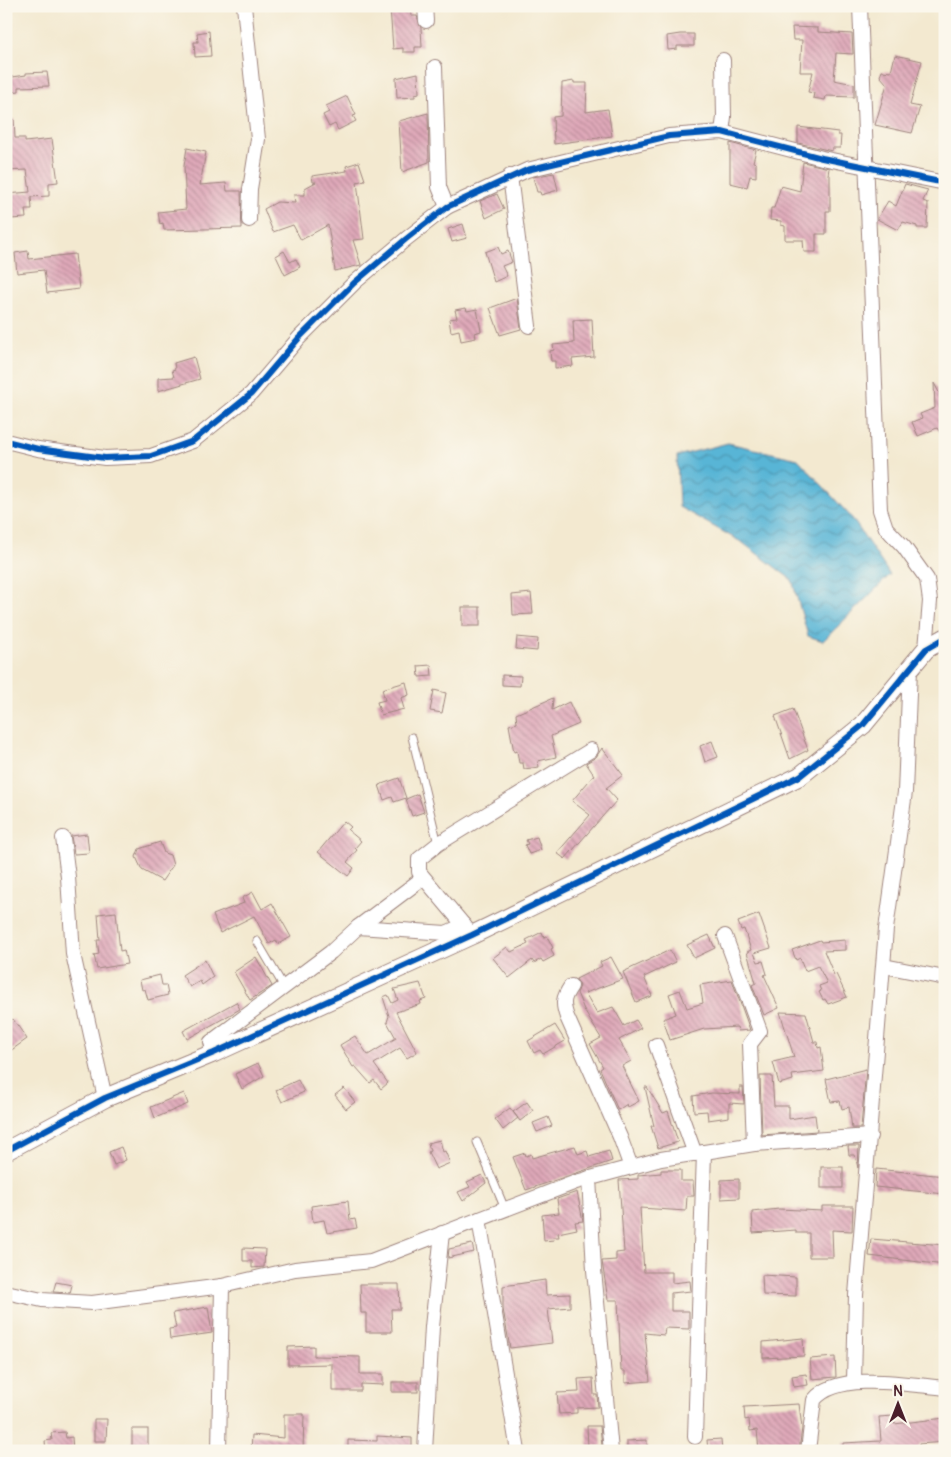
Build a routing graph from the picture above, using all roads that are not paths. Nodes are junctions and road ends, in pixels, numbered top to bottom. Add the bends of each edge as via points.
1 (244, 6) edge
2 (425, 6) edge
3 (860, 6) edge
4 (426, 21) dead end
5 (723, 60) dead end
6 (436, 67) dead end
7 (722, 132) junction
8 (867, 167) junction
9 (510, 176) junction
10 (945, 183) edge
11 (447, 207) junction
12 (249, 220) dead end
13 (529, 326) dead end
14 (6, 441) edge
15 (945, 638) edge
16 (926, 649) junction
17 (910, 669) junction
18 (412, 738) dead end
19 (591, 750) dead end
20 (63, 838) dead end
21 (438, 844) junction
22 (424, 878) junction
23 (358, 927) junction
24 (468, 930) junction
25 (725, 936) dead end
26 (257, 941) dead end
27 (884, 966) junction
28 (945, 978) edge
29 (571, 986) dead end
30 (284, 987) junction
31 (656, 1045) dead end
32 (214, 1053) junction
33 (105, 1098) junction
34 (870, 1136) junction
35 (477, 1142) dead end
36 (754, 1144) junction
37 (6, 1151) edge
38 (700, 1153) junction
39 (631, 1167) junction
40 (589, 1178) junction
41 (505, 1209) junction
42 (479, 1219) junction
43 (442, 1233) junction
44 (222, 1286) junction
45 (6, 1292) edge
46 (854, 1381) junction
47 (945, 1388) edge
48 (695, 1438) dead end
49 (219, 1451) edge
50 (425, 1451) edge
51 (518, 1451) edge
52 (611, 1451) edge
53 (808, 1451) edge

1 - 12 street via 258,139
2 - 4 street
3 - 8 street
5 - 7 street
6 - 11 street via 439,187
7 - 8 street
7 - 9 street via 668,136
8 - 10 street
8 - 16 street via 880,510 886,528 927,579 930,601
9 - 11 street
9 - 13 street
11 - 14 street via 354,283 299,338 251,394 193,441 150,456 105,458 38,450
15 - 16 street
16 - 17 street
17 - 24 street via 863,725 800,776
17 - 27 street via 905,792
18 - 21 lane
19 - 21 street
20 - 33 street via 73,954
21 - 22 street via 419,860 419,872
22 - 23 street
22 - 24 street
23 - 24 street via 446,933
23 - 30 street
24 - 32 street
25 - 36 street via 760,1031 750,1044
26 - 30 lane
27 - 28 street
27 - 34 street
29 - 39 street via 563,1005
30 - 32 street via 211,1042
31 - 38 street
32 - 33 street
33 - 37 street
34 - 36 street
34 - 46 street via 856,1295
35 - 41 lane
36 - 38 street
38 - 39 street
38 - 48 street
39 - 40 street
40 - 41 street
40 - 52 street
41 - 42 street
42 - 43 street
42 - 51 street
43 - 44 street via 371,1261 295,1269
43 - 50 street via 432,1327
44 - 45 street via 92,1303 42,1300
44 - 49 street
46 - 47 street
46 - 53 street via 823,1392 814,1400

